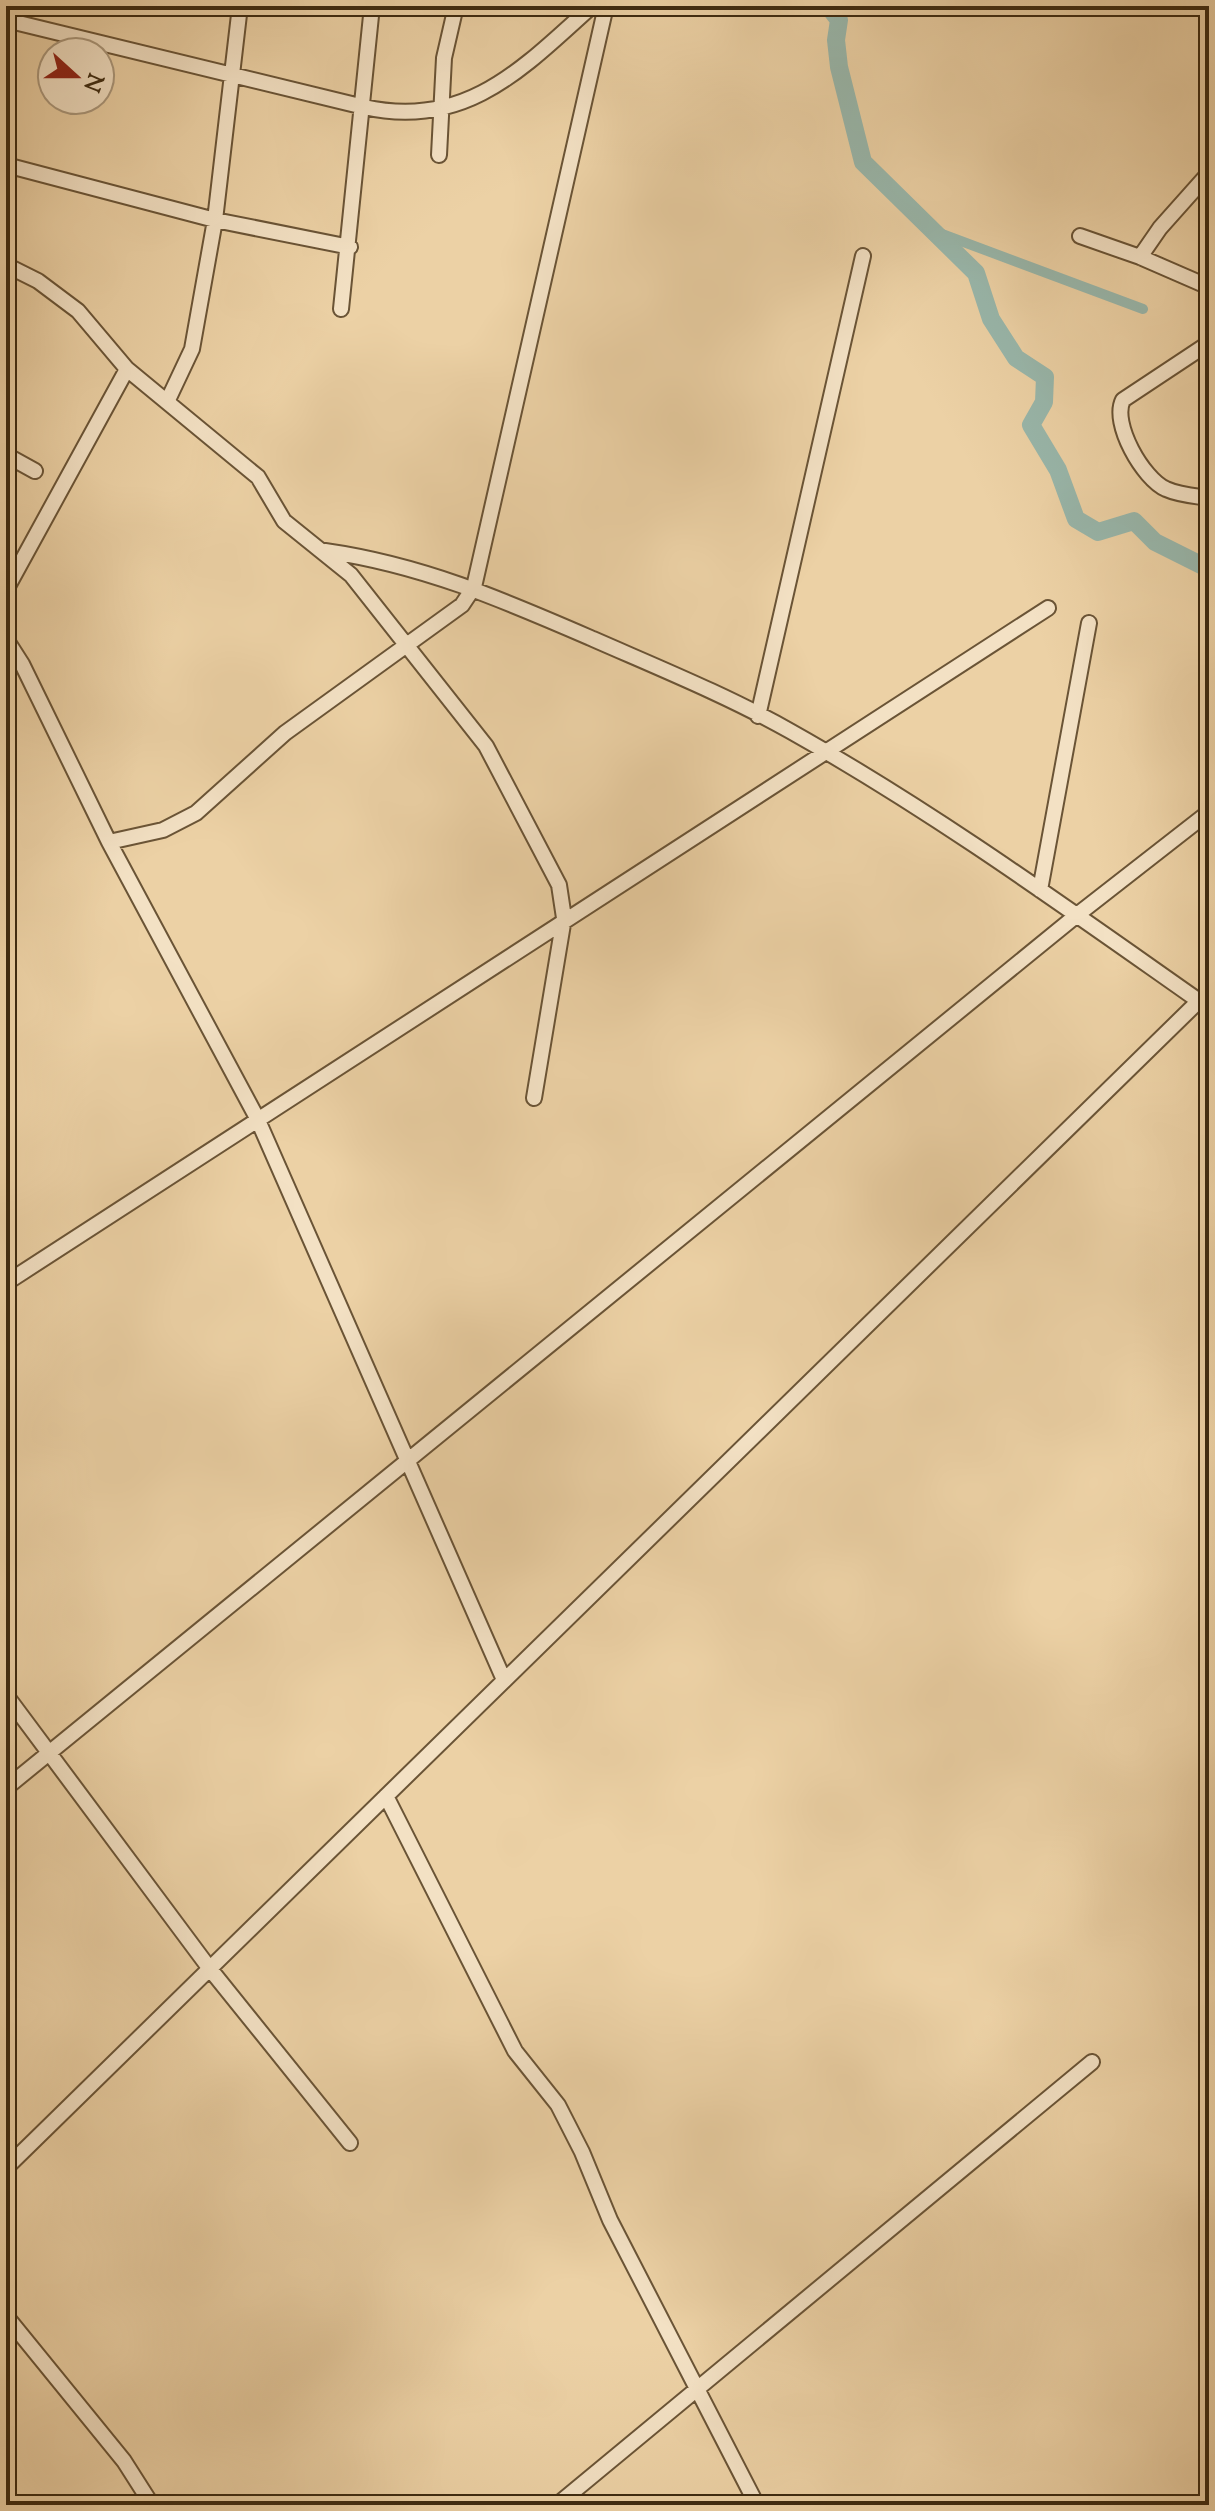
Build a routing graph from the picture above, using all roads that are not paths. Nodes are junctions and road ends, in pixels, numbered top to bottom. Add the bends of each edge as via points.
1 (240, 6) edge
2 (372, 6) edge
3 (456, 6) edge
4 (592, 6) edge
5 (606, 6) edge
6 (6, 20) edge
7 (233, 72) junction
8 (364, 107) junction
9 (442, 108) junction
10 (439, 155) dead end
11 (6, 165) edge
12 (1209, 173) edge
13 (215, 220) junction
14 (1080, 236) dead end
15 (350, 247) junction
16 (863, 256) dead end
17 (1140, 257) junction
18 (6, 265) edge
19 (1209, 287) edge
20 (341, 309) dead end
21 (1209, 343) edge
22 (127, 369) junction
23 (167, 402) junction
24 (6, 455) edge
25 (35, 471) dead end
26 (1209, 498) edge
27 (323, 551) junction
28 (474, 587) junction
29 (6, 590) edge
30 (1048, 608) dead end
31 (1089, 623) dead end
32 (6, 639) edge
33 (407, 645) junction
34 (758, 716) junction
35 (823, 752) junction
36 (1209, 812) edge
37 (109, 842) junction
38 (1040, 890) junction
39 (1077, 915) junction
40 (564, 918) junction
41 (1206, 1000) edge
42 (534, 1098) dead end
43 (257, 1118) junction
44 (6, 1283) edge
45 (409, 1461) junction
46 (504, 1680) junction
47 (6, 1695) edge
48 (49, 1752) junction
49 (6, 1788) edge
50 (386, 1796) junction
51 (210, 1969) junction
52 (1092, 2062) dead end
53 (350, 2143) dead end
54 (6, 2168) edge
55 (6, 2316) edge
56 (696, 2387) junction
57 (152, 2505) edge
58 (557, 2505) edge
59 (757, 2505) edge

1 - 7 street
2 - 8 street
3 - 9 street via 444,58
4 - 9 street via 513,76 477,97
5 - 28 street
6 - 7 street
7 - 8 street
7 - 13 street
8 - 9 street
8 - 15 street
9 - 10 street
11 - 13 street
12 - 17 street
13 - 15 street
13 - 23 street via 192,349
14 - 17 street
15 - 20 street
16 - 34 street
17 - 19 street
18 - 22 street via 78,311
21 - 26 street via 1119,407 1135,458 1150,477 1164,489
22 - 23 street
22 - 29 street
23 - 27 street via 258,477 284,521
24 - 25 street
27 - 28 street via 378,559
27 - 33 street via 351,575
28 - 33 street via 462,605
28 - 34 street
30 - 35 street
31 - 38 street
32 - 37 street
33 - 37 street via 285,733 196,813 163,830
33 - 40 street via 486,746 559,885
34 - 35 street
35 - 38 street
35 - 40 street
36 - 39 street
37 - 43 street
38 - 39 street
39 - 41 street
39 - 45 street
40 - 42 street
40 - 43 street
41 - 46 street
43 - 44 street
43 - 45 street
45 - 46 street
45 - 48 street
46 - 50 street
47 - 48 street
48 - 49 street
48 - 51 street
50 - 51 street
50 - 56 street via 515,2051 558,2105
51 - 53 street
51 - 54 street
52 - 56 street
55 - 57 street via 124,2461
56 - 58 street
56 - 59 street

